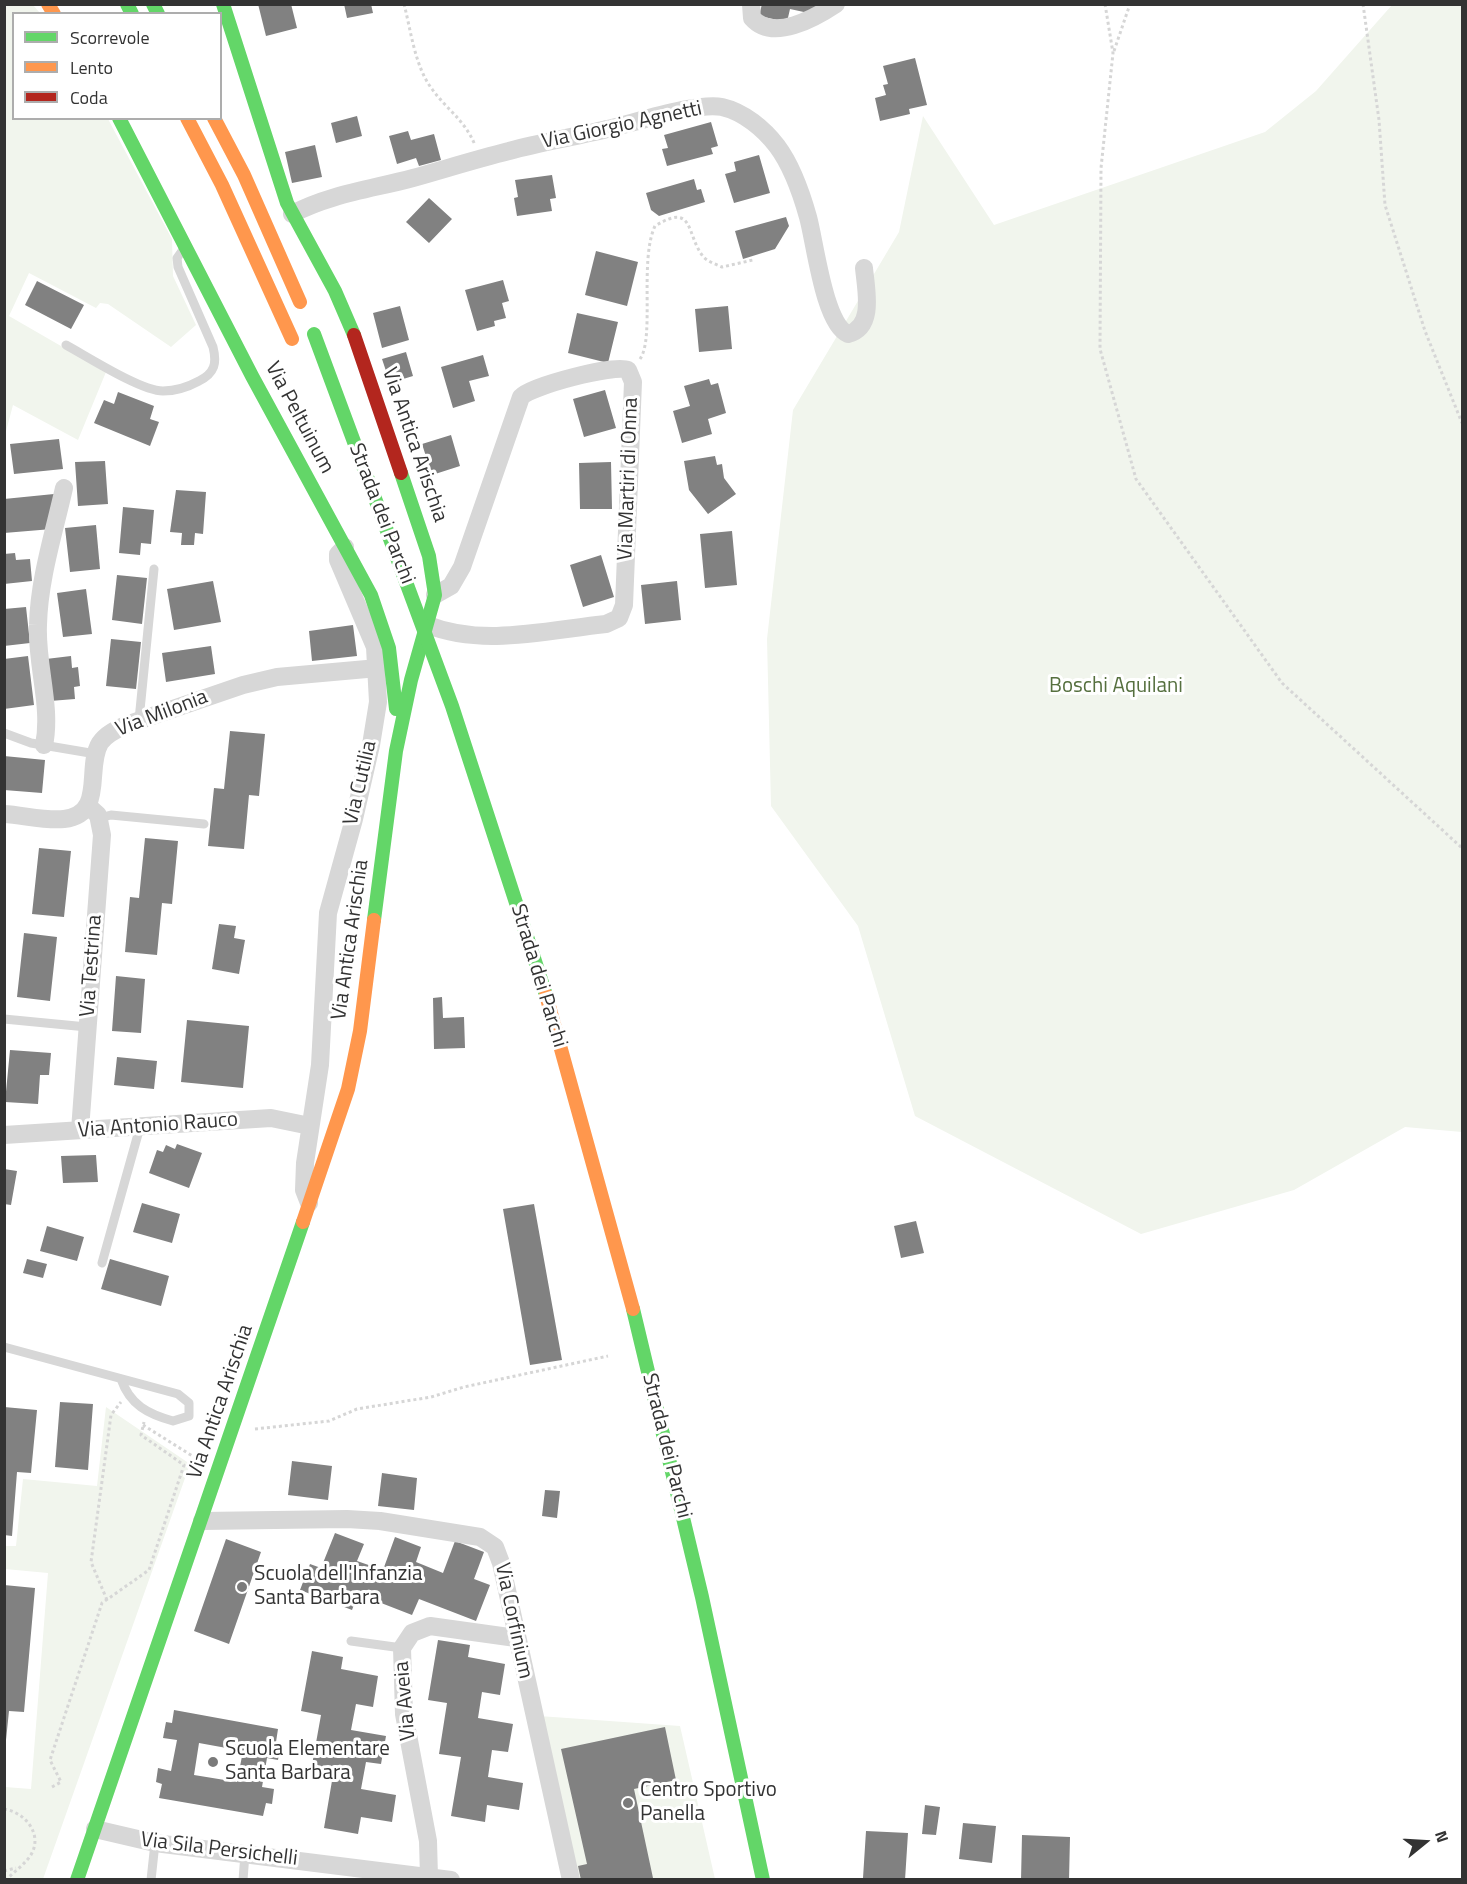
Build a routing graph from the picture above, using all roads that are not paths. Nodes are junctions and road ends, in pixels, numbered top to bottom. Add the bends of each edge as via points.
1 (223, 4) edge
2 (751, 4) edge
3 (836, 4) edge
4 (120, 120) edge
5 (189, 120) edge
6 (215, 120) edge
7 (292, 214) junction
8 (187, 248) junction
9 (864, 268) dead end
10 (66, 345) dead end
11 (294, 345) dead end
12 (64, 488) dead end
13 (345, 547) junction
14 (154, 569) dead end
15 (435, 589) junction
16 (371, 595) junction
17 (380, 617) junction
18 (428, 625) junction
19 (406, 638) junction
20 (378, 668) junction
21 (423, 688) dead end
22 (139, 720) junction
23 (4, 733) edge
24 (44, 745) junction
25 (396, 752) junction
26 (96, 754) junction
27 (93, 812) junction
28 (4, 813) edge
29 (204, 824) dead end
30 (4, 1019) edge
31 (87, 1027) junction
32 (310, 1126) junction
33 (141, 1127) junction
34 (80, 1130) junction
35 (4, 1135) edge
36 (310, 1205) junction
37 (102, 1263) dead end
38 (4, 1347) edge
39 (121, 1379) junction
40 (202, 1521) junction
41 (516, 1638) junction
42 (351, 1641) dead end
43 (402, 1648) junction
44 (95, 1829) junction
45 (155, 1843) junction
46 (245, 1854) junction
47 (429, 1877) junction
48 (77, 1880) edge
49 (151, 1880) edge
50 (243, 1880) edge
51 (451, 1880) edge
52 (571, 1880) edge
53 (763, 1880) edge

1 - 7 main road, Via Antica Arischia
2 - 3 street via 752,18 764,27 803,24
4 - 8 main road, Via Peltuinum
5 - 11 main road
6 - 53 main road, Strada dei Parchi, bridge via 244,175 309,323 379,501 472,761 525,927 576,1101 670,1458
7 - 9 street, Via Giorgio Agnetti via 331,197 480,159 682,112 722,107 740,113 756,125 788,163 808,218 834,318 848,334 861,327 866,315
7 - 15 main road, Via Antica Arischia via 337,291 349,321 423,537
8 - 10 lane via 177,258 178,267 213,347 216,360 210,374 182,389 161,391
8 - 13 main road, Via Peltuinum
12 - 24 street via 39,613
13 - 16 main road, Via Peltuinum
13 - 20 street, Via Cutilia via 338,560 371,635
14 - 22 lane
15 - 16 main road via 428,578 412,571 397,571 384,578
15 - 18 main road, Via Antica Arischia
15 - 18 street, Via Martiri di Onna via 451,586 462,567 521,397 533,389 612,369 623,368 630,373 633,382 624,605 619,618 606,624 477,636
16 - 17 main road, Via Peltuinum
17 - 19 main road
17 - 25 main road, Via Peltuinum via 395,682
18 - 19 main road
18 - 25 main road, Via Antica Arischia via 411,680
19 - 21 main road
20 - 22 street, Via Milonia via 277,677
20 - 32 street, Via Cutilia via 378,702 371,745 328,913 320,1065
22 - 26 street, Via Milonia via 106,736
23 - 24 lane
24 - 26 lane
25 - 36 main road, Via Antica Arischia via 357,1047
26 - 27 street, Via Milonia
27 - 28 street via 61,819
27 - 29 lane
27 - 31 street, Via Testrina via 102,835
30 - 31 lane
31 - 34 street, Via Testrina
32 - 33 street, Via Antonio Rauco via 271,1118
32 - 36 street, Via Cutilia via 304,1185
33 - 34 street, Via Antonio Rauco
33 - 37 lane
34 - 35 street, Via Antonio Rauco
36 - 40 main road, Via Antica Arischia
38 - 39 lane
39 - 39 lane via 182,1395 190,1409 186,1418 177,1421 146,1411 127,1394
40 - 41 street, Via Corfinium via 347,1519 484,1538 495,1547 499,1557
40 - 44 main road, Via Antica Arischia
41 - 43 street, Via Aveia via 430,1626 412,1633
41 - 52 street, Via Corfinium
42 - 43 lane
43 - 47 street, Via Aveia via 405,1714 428,1841
44 - 45 street, Via Sila Persichelli
44 - 48 main road, Via Antica Arischia
45 - 46 street, Via Sila Persichelli
45 - 49 lane
46 - 47 street, Via Sila Persichelli
46 - 50 lane
47 - 51 street, Via Sila Persichelli

